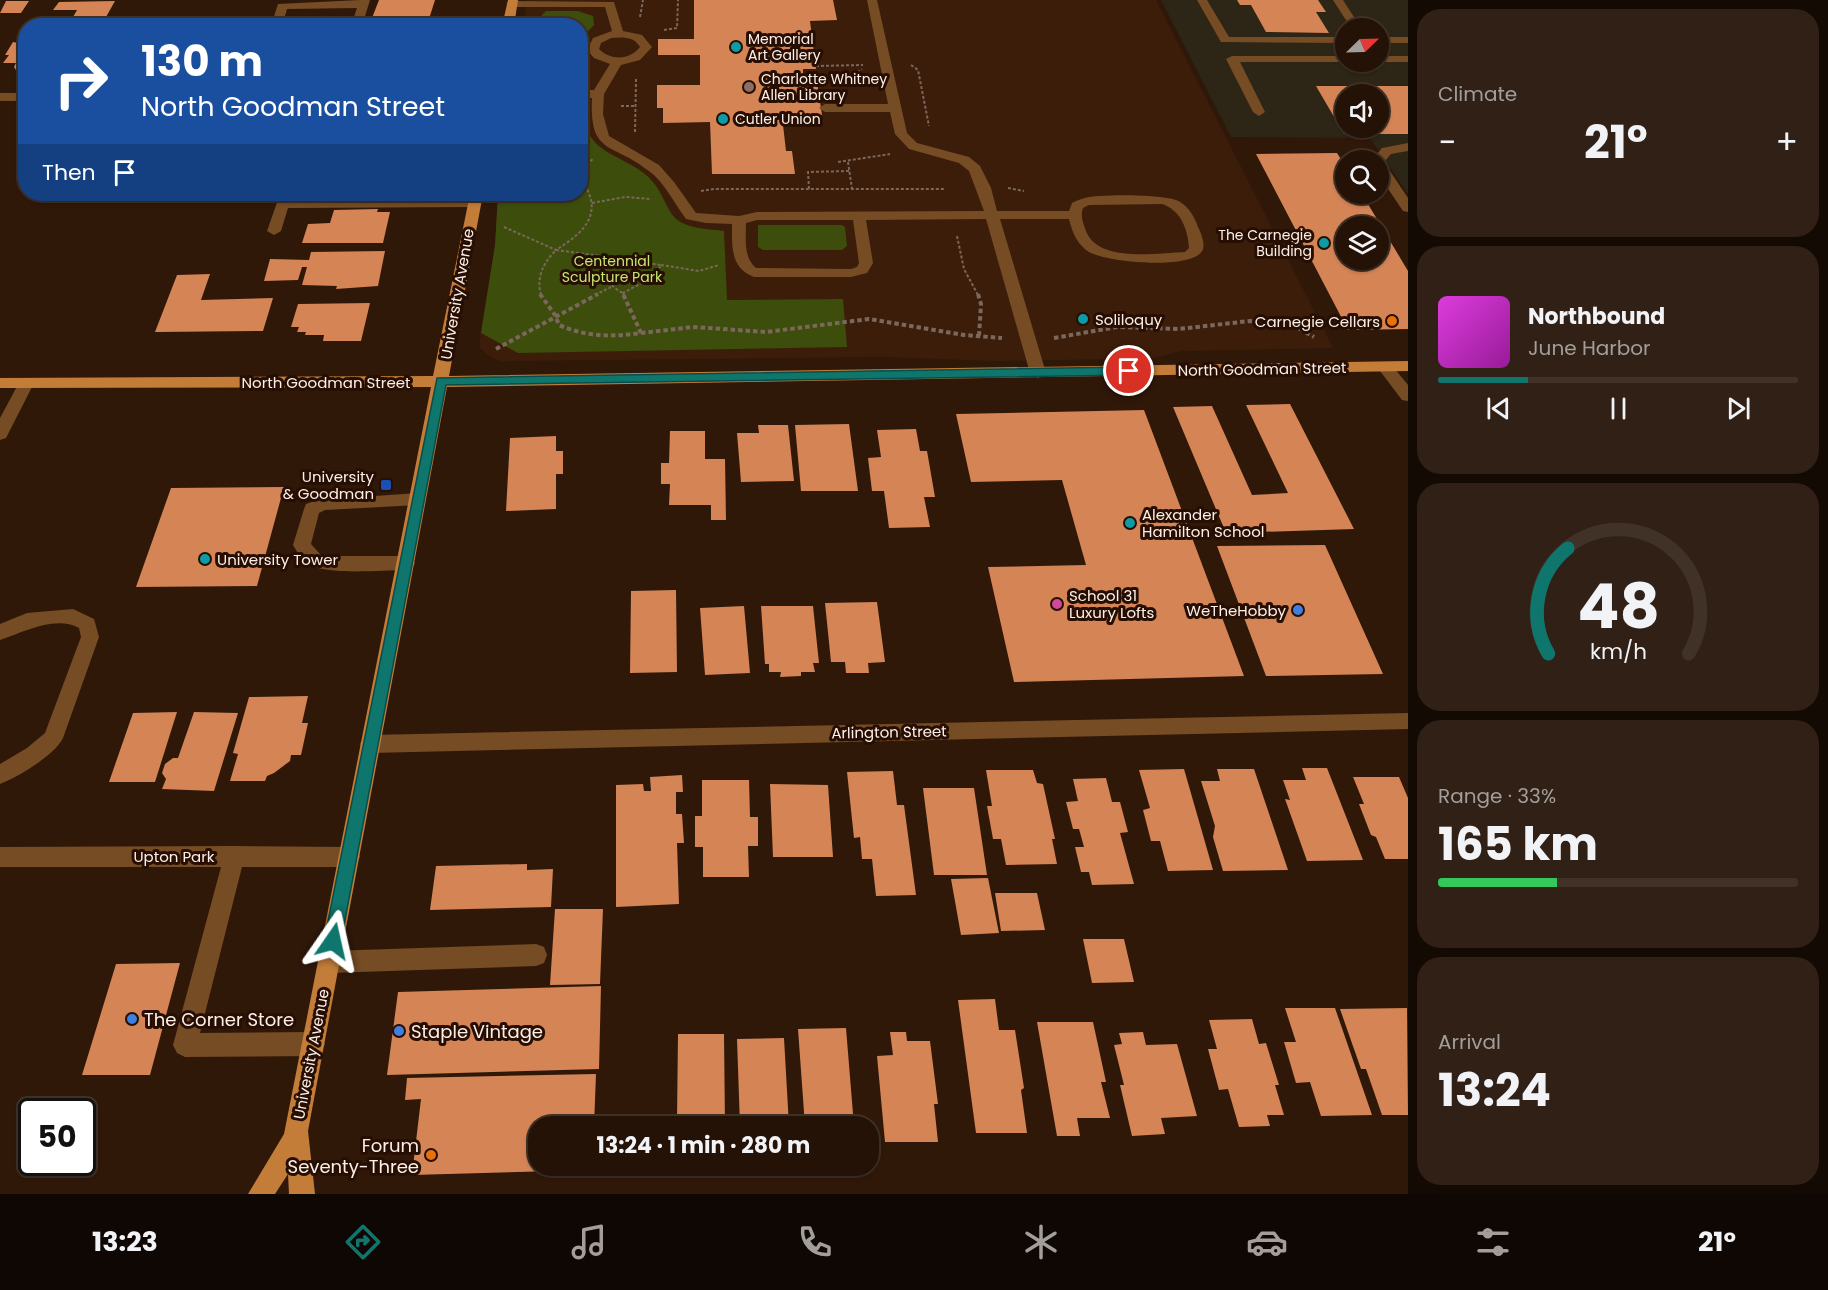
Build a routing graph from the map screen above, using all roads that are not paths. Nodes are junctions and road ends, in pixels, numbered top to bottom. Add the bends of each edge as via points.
1 (872, 0) edge
2 (1202, 0) edge
3 (1338, 0) edge
4 (512, 2) edge
5 (364, 3) edge
6 (278, 18) edge
7 (359, 18) edge
8 (509, 18) edge
9 (1350, 18) edge
10 (618, 34) junction
11 (1335, 40) edge
12 (1389, 40) edge
13 (1408, 40) edge
14 (1335, 59) edge
15 (1389, 59) edge
16 (1408, 59) edge
17 (617, 61) junction
18 (588, 94) edge
19 (598, 94) junction
20 (18, 96) edge
21 (0, 97) edge
22 (825, 108) dead end
23 (895, 108) junction
24 (1259, 112) dead end
25 (1408, 147) edge
26 (1389, 151) edge
27 (1389, 179) edge
28 (284, 201) edge
29 (474, 201) edge
30 (1408, 208) edge
31 (859, 215) junction
32 (992, 215) junction
33 (1074, 215) junction
34 (739, 220) junction
35 (274, 231) dead end
36 (1408, 366) edge
37 (1385, 367) junction
38 (1038, 373) junction
39 (441, 381) junction
40 (26, 382) junction
41 (0, 383) edge
42 (1408, 396) edge
43 (0, 434) edge
44 (418, 499) junction
45 (406, 563) junction
46 (0, 632) edge
47 (1408, 721) edge
48 (370, 744) junction
49 (0, 775) edge
50 (234, 856) junction
51 (0, 857) edge
52 (349, 857) junction
53 (536, 955) dead end
54 (329, 962) junction
55 (313, 1044) junction
56 (296, 1137) junction
57 (261, 1194) edge
58 (302, 1194) edge

1 - 23 street
2 - 11 street via 1225,40
3 - 9 street
4 - 8 main road
4 - 10 street via 610,4
5 - 6 street via 282,6
5 - 7 street
10 - 17 street via 602,37 593,45 601,57
10 - 17 street via 641,39 646,47 634,58
12 - 13 street
14 - 24 street via 1233,59
15 - 16 street
17 - 19 street
18 - 19 street
19 - 34 street via 597,123 614,148 652,166 666,179 691,216
20 - 21 street
22 - 23 street
23 - 32 street via 902,134 913,146 964,160 975,169
25 - 26 street
27 - 30 street
28 - 35 street
29 - 39 main road, University Avenue
31 - 32 street
31 - 34 street via 757,216
31 - 34 street via 866,263 862,270 851,273 748,271 742,264
32 - 33 street
32 - 38 street
33 - 33 street via 1077,206 1087,201 1162,200 1176,204 1197,240 1196,250 1188,256 1108,257 1084,241
36 - 37 main road, North Goodman Street
37 - 38 main road, North Goodman Street
37 - 42 street
38 - 39 main road, North Goodman Street
39 - 40 main road, North Goodman Street
39 - 44 main road, University Avenue
40 - 41 main road, North Goodman Street
40 - 43 street
44 - 45 main road, University Avenue
44 - 45 street via 323,504 312,509 302,545 315,560
45 - 48 main road, University Avenue
46 - 49 street via 27,620 73,616 88,624 90,637 53,738
47 - 48 street, Arlington Street
48 - 52 main road, University Avenue
50 - 51 street, Upton Park
50 - 52 street, Upton Park
50 - 55 street via 185,1045
52 - 54 main road, University Avenue
53 - 54 street
54 - 55 main road, University Avenue
55 - 56 main road, University Avenue
56 - 57 main road, University Avenue
56 - 58 main road, University Avenue

